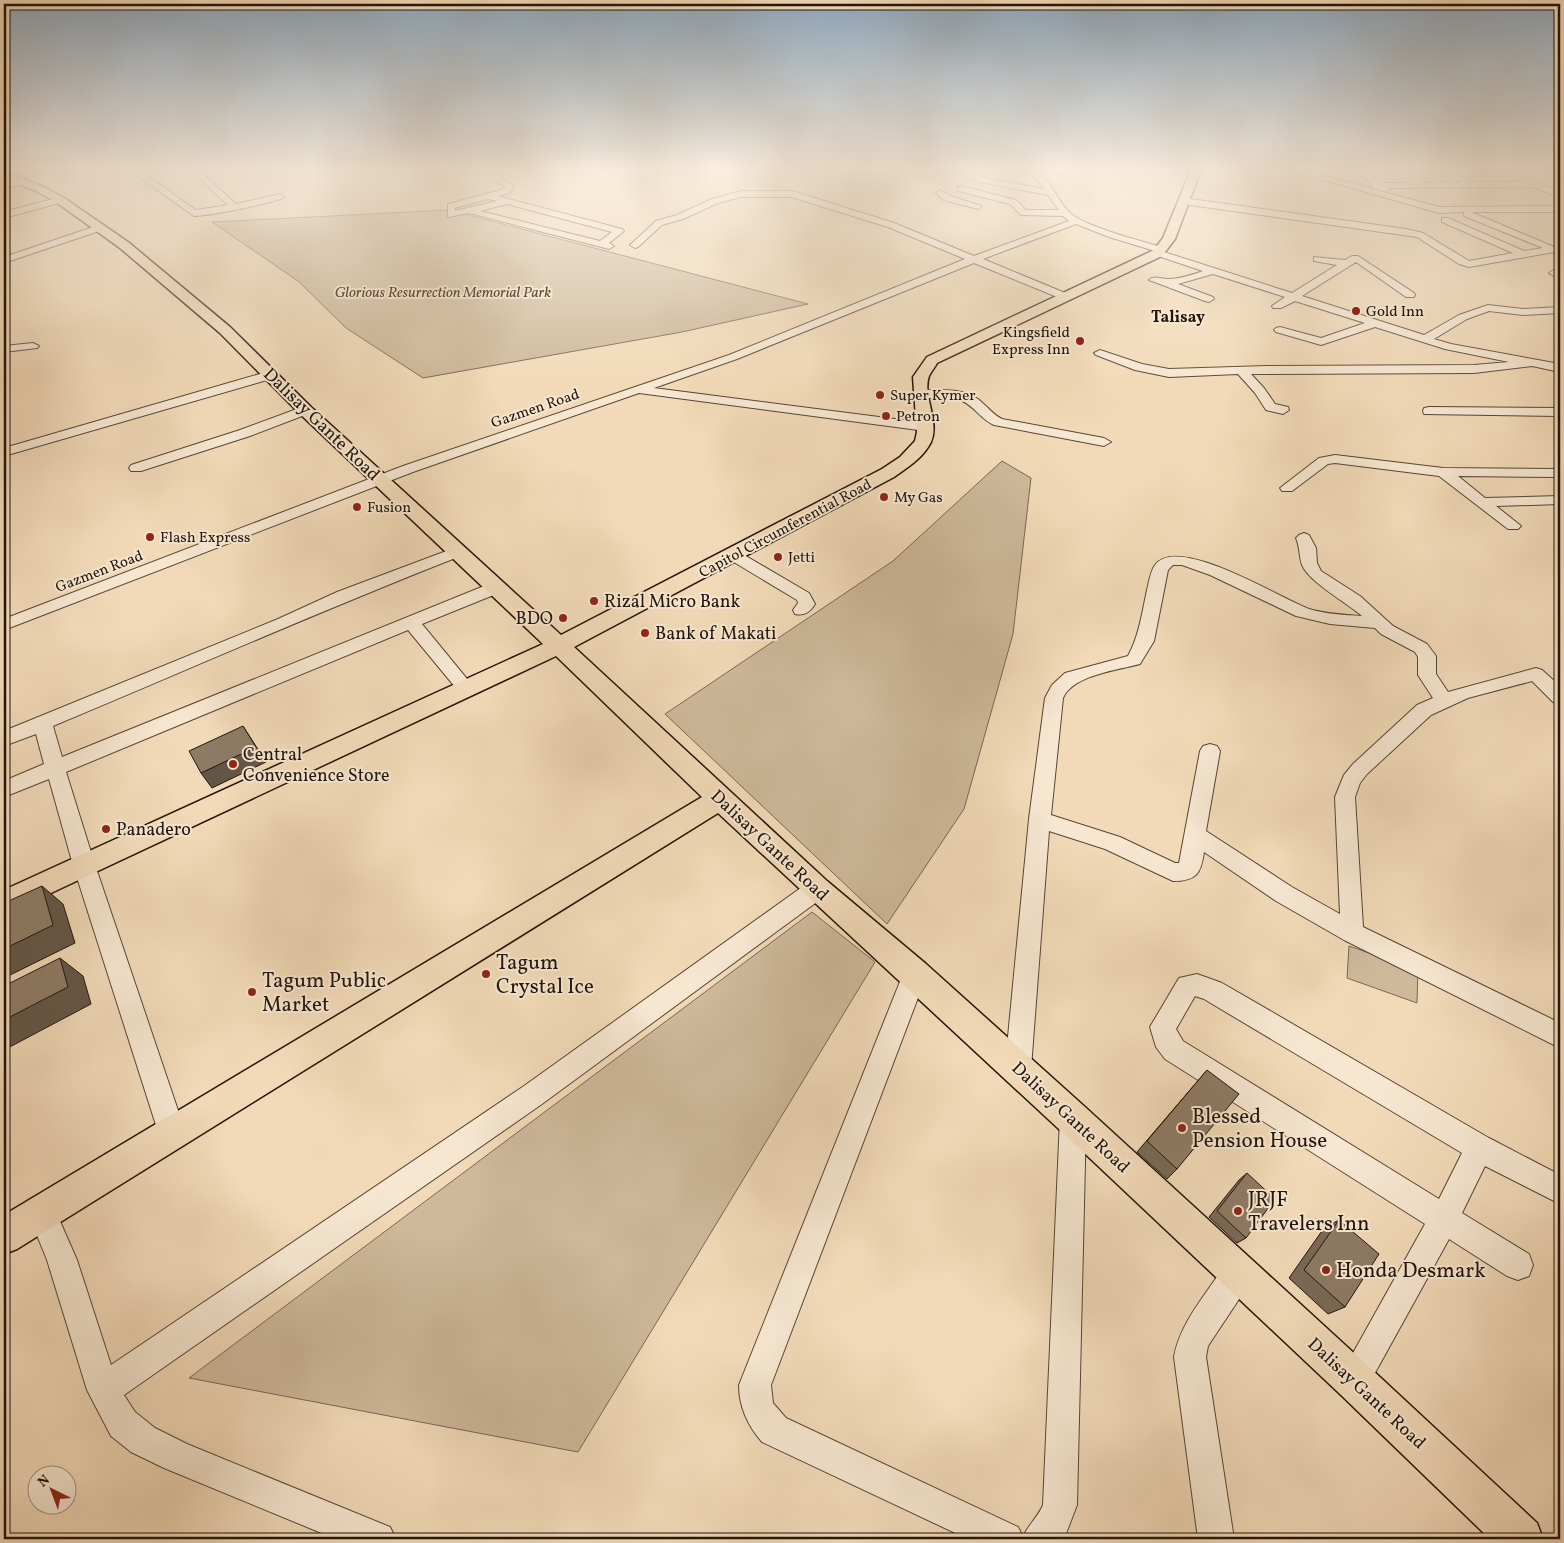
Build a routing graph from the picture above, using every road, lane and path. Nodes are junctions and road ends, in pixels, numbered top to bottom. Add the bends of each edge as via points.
1 (66, 239) edge
2 (115, 239) edge
3 (582, 239) edge
4 (612, 239) edge
5 (642, 239) edge
6 (925, 239) edge
7 (1020, 239) edge
8 (1124, 239) edge
9 (1168, 239) edge
10 (1425, 239) edge
11 (1489, 239) edge
12 (1530, 239) edge
13 (635, 245) dead end
14 (1556, 250) edge
15 (1160, 251) junction
16 (1487, 251) dead end
17 (1524, 254) junction
18 (1502, 258) junction
19 (974, 259) junction
20 (4, 260) edge
21 (1317, 260) dead end
22 (1346, 263) junction
23 (1213, 270) junction
24 (1410, 295) dead end
25 (1066, 296) junction
26 (1295, 296) junction
27 (1209, 299) dead end
28 (1292, 310) dead end
29 (1560, 310) edge
30 (1374, 323) junction
31 (1280, 330) dead end
32 (1316, 338) junction
33 (1424, 340) junction
34 (33, 346) dead end
35 (1303, 348) dead end
36 (4, 349) edge
37 (1100, 353) dead end
38 (1532, 363) junction
39 (1560, 368) edge
40 (1241, 370) junction
41 (1267, 370) junction
42 (270, 374) junction
43 (1288, 377) dead end
44 (640, 390) junction
45 (921, 394) junction
46 (305, 410) junction
47 (1282, 410) dead end
48 (1429, 411) dead end
49 (1560, 412) edge
50 (926, 427) junction
51 (1104, 442) dead end
52 (4, 452) edge
53 (136, 468) dead end
54 (1443, 472) junction
55 (1560, 473) edge
56 (380, 480) junction
57 (1287, 488) dead end
58 (1560, 500) edge
59 (1482, 502) junction
60 (1513, 526) dead end
61 (1304, 538) dead end
62 (457, 552) junction
63 (733, 555) junction
64 (495, 588) junction
65 (801, 610) dead end
66 (411, 622) junction
67 (1377, 623) junction
68 (4, 625) edge
69 (558, 646) junction
70 (466, 689) junction
71 (1560, 697) edge
72 (1445, 701) junction
73 (42, 723) junction
74 (4, 739) edge
75 (1210, 751) dead end
76 (56, 768) junction
77 (4, 789) edge
78 (720, 799) junction
79 (1039, 819) junction
80 (1195, 835) junction
81 (84, 865) junction
82 (817, 889) junction
83 (4, 902) edge
84 (1352, 933) junction
85 (915, 974) junction
86 (1560, 1036) edge
87 (1018, 1068) junction
88 (1073, 1119) junction
89 (172, 1134) junction
90 (1479, 1148) junction
91 (1560, 1190) edge
92 (42, 1213) junction
93 (1444, 1219) junction
94 (4, 1236) edge
95 (1518, 1265) dead end
96 (1238, 1273) junction
97 (1354, 1380) junction
98 (103, 1390) junction
99 (378, 1539) edge
100 (1006, 1539) edge
101 (1040, 1539) edge
102 (1216, 1539) edge
103 (1521, 1539) edge

1 - 20 street
2 - 42 main road, Dalisay Gante Road via 190,298
3 - 4 street via 606,245
5 - 13 street
6 - 19 street
7 - 19 street, Gazmen Road
8 - 15 street
9 - 15 main road
10 - 18 street via 1469,264
11 - 17 street
12 - 14 street
14 - 17 street
15 - 23 street
15 - 25 main road, Capitol Circumferential Road
16 - 18 street
17 - 18 street
19 - 25 street
19 - 44 street, Gazmen Road via 741,354
21 - 22 street
22 - 24 street via 1353,258 1362,260
22 - 26 street
23 - 26 street
23 - 27 street via 1195,277 1158,281
25 - 45 main road, Capitol Circumferential Road via 932,360 920,377
26 - 28 street via 1278,305
26 - 30 street
29 - 33 street via 1523,312 1488,308 1462,317
30 - 32 street via 1326,342
30 - 33 street
31 - 32 street
32 - 35 street
33 - 38 street
34 - 36 street
37 - 40 street via 1158,372
38 - 39 street
38 - 41 street via 1474,369
40 - 41 street
40 - 47 street via 1270,407
41 - 43 street via 1274,376
42 - 46 main road, Dalisay Gante Road
42 - 52 street
44 - 50 street
44 - 56 street, Gazmen Road
45 - 50 main road, Capitol Circumferential Road
45 - 51 street via 962,396 988,418 999,422
46 - 53 street
46 - 56 main road, Dalisay Gante Road
48 - 49 street
50 - 63 main road, Capitol Circumferential Road via 918,451 900,466
54 - 55 street
54 - 57 street via 1335,459 1324,461
54 - 59 street
56 - 62 main road, Dalisay Gante Road
56 - 68 street, Gazmen Road
58 - 59 street
59 - 60 street
61 - 67 street via 1309,563 1315,574 1354,600
62 - 64 main road, Dalisay Gante Road
62 - 73 street
63 - 65 street via 803,597 807,604
63 - 69 main road, Capitol Circumferential Road
64 - 66 street
64 - 69 main road, Dalisay Gante Road
66 - 70 street
66 - 76 street
67 - 72 street via 1421,648 1427,656 1427,675
67 - 79 street via 1304,612 1185,560 1166,562 1160,569 1145,641 1134,660 1071,677 1058,688 1050,720
69 - 70 main road, Capitol Circumferential Road
69 - 78 main road, Dalisay Gante Road
70 - 81 main road, Capitol Circumferential Road
71 - 72 street via 1536,674 1462,693
72 - 84 street via 1424,710 1350,780 1345,797
73 - 74 street
73 - 76 street
75 - 80 street
76 - 77 street
76 - 81 street
78 - 82 main road, Dalisay Gante Road
78 - 89 main road
79 - 80 street via 1112,842 1173,872 1184,872 1191,866
79 - 87 street
80 - 84 street via 1284,894
81 - 83 main road, Capitol Circumferential Road
81 - 89 street
82 - 85 main road, Dalisay Gante Road
82 - 98 street via 533,1095
84 - 86 street
85 - 87 main road, Dalisay Gante Road
85 - 100 street via 755,1386 755,1401 763,1419 774,1430
87 - 88 main road, Dalisay Gante Road
88 - 96 main road, Dalisay Gante Road
88 - 101 street via 1060,1505 1052,1526
89 - 92 main road
90 - 91 street
90 - 93 street
90 - 93 street via 1205,988 1188,986 1163,1027 1165,1038 1174,1050
92 - 94 main road
92 - 98 street via 62,1260
93 - 95 street
93 - 97 street
96 - 97 main road, Dalisay Gante Road
96 - 102 street via 1197,1335 1190,1357
97 - 103 main road, Dalisay Gante Road
98 - 99 street via 123,1424 143,1440

